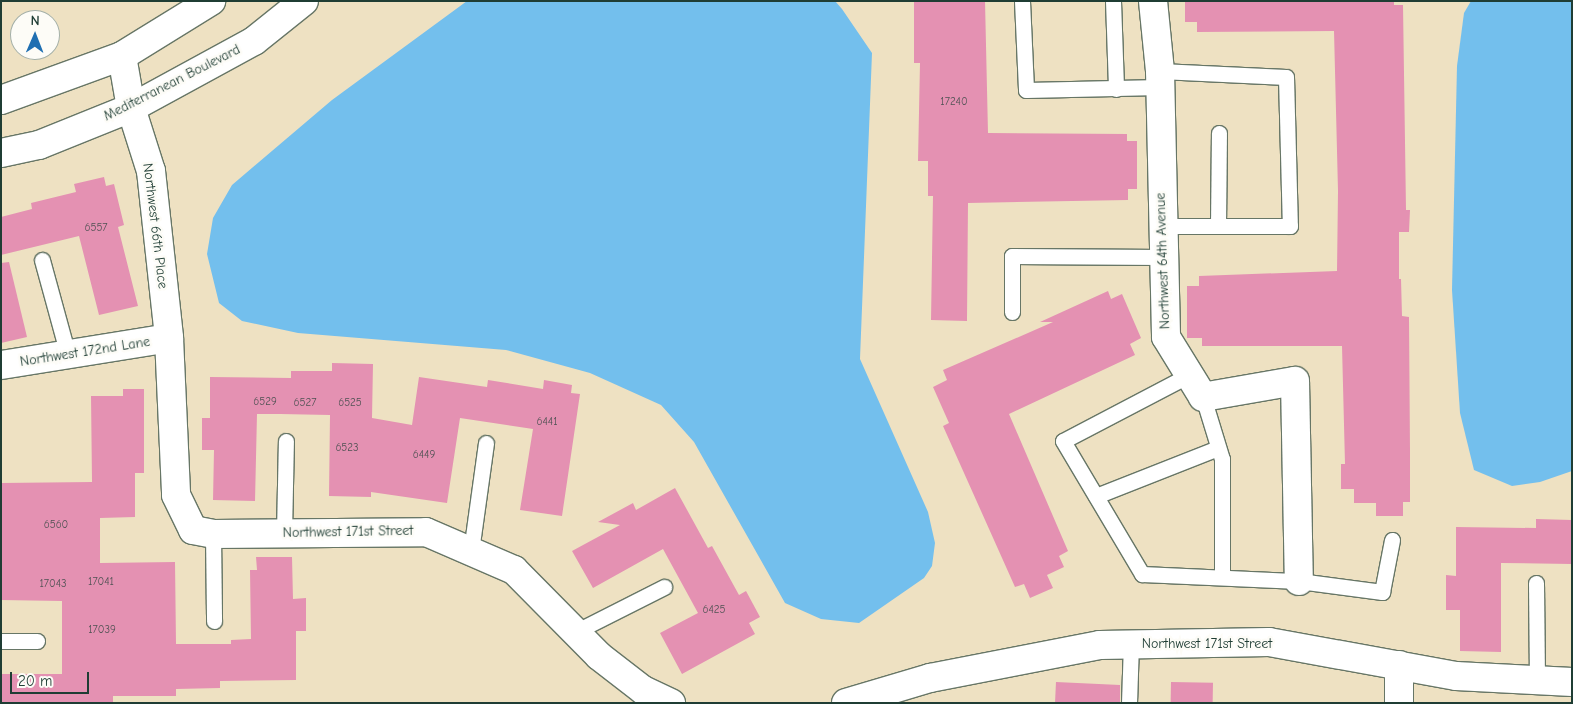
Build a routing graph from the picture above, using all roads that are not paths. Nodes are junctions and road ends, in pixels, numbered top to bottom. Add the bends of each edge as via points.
1 (211, 1) edge
2 (304, 1) edge
3 (1022, 1) edge
4 (1113, 1) edge
5 (1153, 1) edge
6 (122, 56) junction
7 (1160, 79) junction
8 (1116, 89) junction
9 (1, 100) edge
10 (131, 108) junction
11 (1220, 133) dead end
12 (1, 153) edge
13 (1161, 226) junction
14 (1218, 226) junction
15 (1162, 257) junction
16 (42, 260) dead end
17 (1012, 312) dead end
18 (169, 338) junction
19 (68, 355) junction
20 (1, 365) edge
21 (1196, 386) junction
22 (286, 441) dead end
23 (486, 443) dead end
24 (1218, 448) junction
25 (1096, 496) junction
26 (284, 533) junction
27 (213, 534) junction
28 (1392, 540) dead end
29 (471, 552) junction
30 (1222, 577) junction
31 (1299, 581) junction
32 (1536, 583) dead end
33 (664, 587) dead end
34 (214, 621) dead end
35 (575, 632) junction
36 (1, 641) edge
37 (37, 641) dead end
38 (1131, 644) junction
39 (1399, 665) junction
40 (1536, 681) junction
41 (1572, 682) edge
42 (874, 699) edge
43 (671, 703) edge
44 (846, 703) edge
45 (1129, 703) edge
46 (1399, 703) edge

1 - 6 street
2 - 10 street, Mediterranean Boulevard via 254,41
3 - 8 lane via 1026,90
4 - 8 lane
5 - 7 street, Northwest 64th Avenue
6 - 9 street
6 - 10 street, Northwest 66th Place
7 - 8 lane
7 - 13 street, Northwest 64th Avenue
7 - 14 lane via 1286,77 1290,226
10 - 12 street, Mediterranean Boulevard via 39,145
10 - 18 street, Northwest 66th Place via 151,171
11 - 14 lane
13 - 14 lane
13 - 15 street, Northwest 64th Avenue
15 - 17 lane via 1012,256
15 - 21 street, Northwest 64th Avenue via 1166,337
16 - 19 lane
18 - 19 street, Northwest 172nd Lane
18 - 27 street, Northwest 171st Street via 176,495 193,530
19 - 20 street, Northwest 172nd Lane
21 - 24 lane
21 - 25 lane via 1063,441
21 - 31 street via 1295,381
22 - 26 lane
23 - 29 lane
24 - 25 lane
24 - 30 lane via 1222,459
25 - 30 lane via 1142,574
26 - 27 street, Northwest 171st Street
26 - 29 street, Northwest 171st Street via 426,532
27 - 34 lane
28 - 31 lane via 1382,592
29 - 35 street, Northwest 171st Street via 514,570
30 - 31 lane
32 - 40 lane
33 - 35 lane
35 - 43 street, Northwest 171st Street via 599,656 643,690
36 - 37 lane
38 - 39 street, Northwest 171st Street via 1269,642
38 - 42 street, Northwest 171st Street via 1100,645 930,678
38 - 45 lane
39 - 40 street, Northwest 171st Street via 1456,676
39 - 46 street
40 - 41 street, Northwest 171st Street
42 - 44 street, Northwest 171st Street

